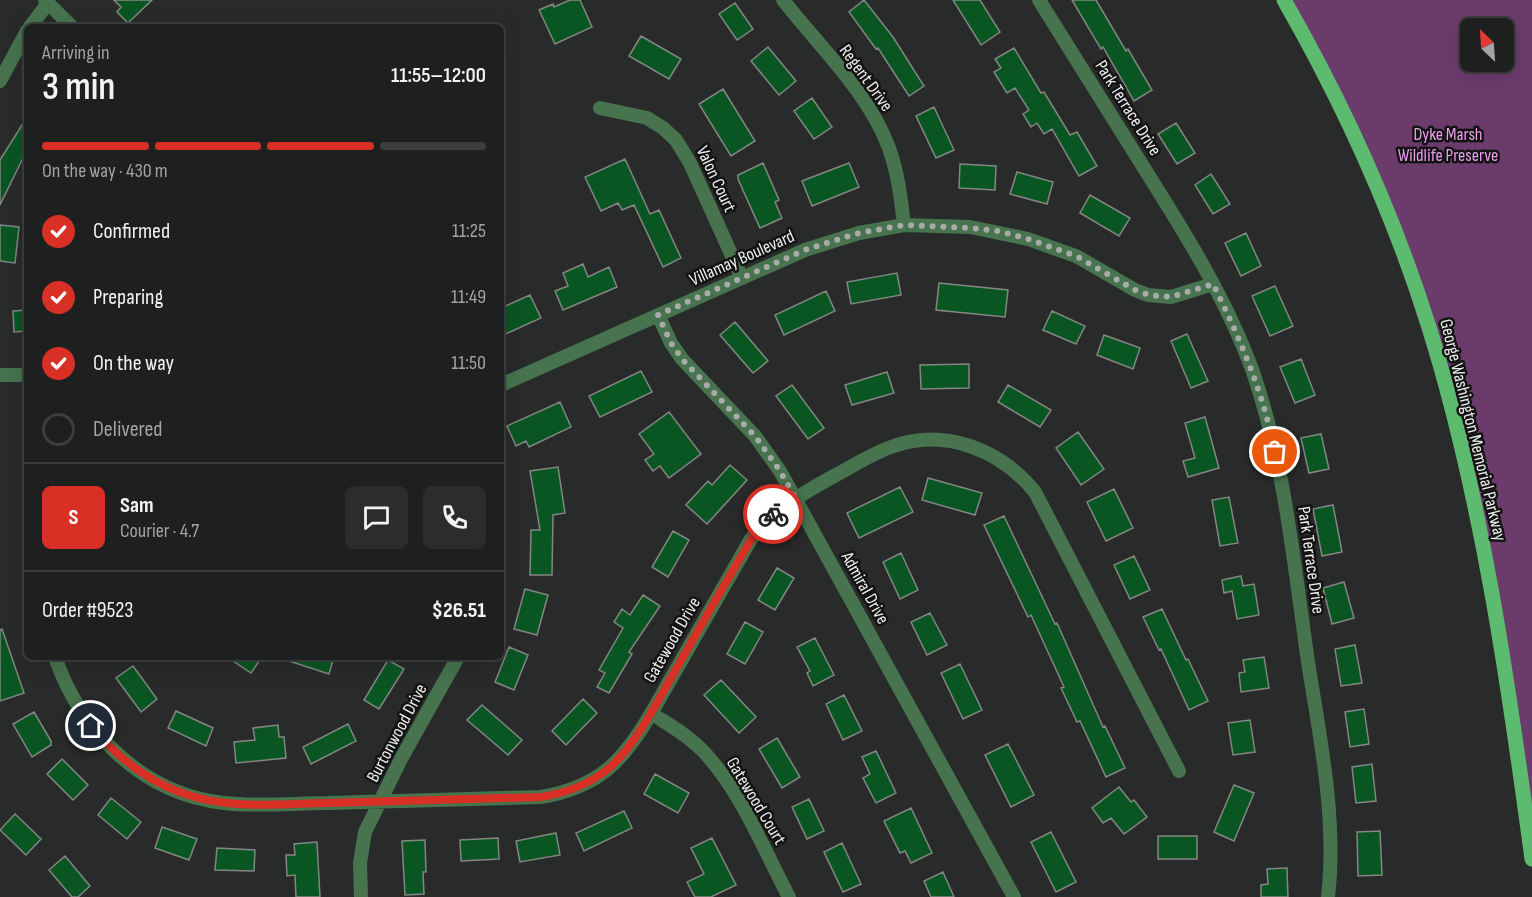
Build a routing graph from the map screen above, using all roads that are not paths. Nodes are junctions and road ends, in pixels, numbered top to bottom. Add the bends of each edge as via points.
1 (783, 0) edge
2 (1039, 0) edge
3 (1284, 0) edge
4 (46, 1) edge
5 (32, 24) edge
6 (69, 24) edge
7 (24, 37) edge
8 (0, 81) edge
9 (600, 108) dead end
10 (904, 225) junction
11 (742, 278) junction
12 (1213, 284) junction
13 (658, 315) junction
14 (0, 375) edge
15 (24, 375) edge
16 (504, 385) edge
17 (796, 499) junction
18 (57, 660) edge
19 (456, 660) edge
20 (651, 713) junction
21 (1179, 771) dead end
22 (381, 803) junction
23 (1532, 859) edge
24 (361, 897) edge
25 (789, 897) edge
26 (1014, 897) edge
27 (1328, 897) edge

1 - 10 street, Regent Drive via 858,92 878,124 896,170
2 - 12 street, Park Terrace Drive
3 - 23 main road, George Washington Memorial Parkway via 1334,93 1374,181 1416,290 1445,383 1491,588
4 - 5 street
4 - 6 street
7 - 8 street
9 - 11 street, Valon Court via 647,118 676,140
10 - 11 street, Villamay Boulevard via 829,241
10 - 12 street, Villamay Boulevard via 998,231 1028,239 1076,256 1149,295 1171,297
11 - 13 street, Villamay Boulevard
12 - 27 street, Park Terrace Drive via 1254,374 1282,489 1328,806
13 - 16 street, Villamay Boulevard
13 - 17 street, Admiral Drive via 682,359 755,436
14 - 15 street
17 - 20 street, Gatewood Drive via 770,516 751,540
17 - 21 street, Gatewood Drive via 876,454 909,442 959,443 1006,463 1026,481 1044,506
17 - 26 street, Admiral Drive
18 - 22 street, Gatewood Drive via 75,703 96,733 128,764 167,787 198,798 248,805
19 - 22 street, Burtonwood Drive
20 - 22 street, Gatewood Drive via 616,761 593,780 574,789 541,797
20 - 25 street, Gatewood Court via 692,741 719,770
22 - 24 street, Burtonwood Drive via 365,832 360,863

